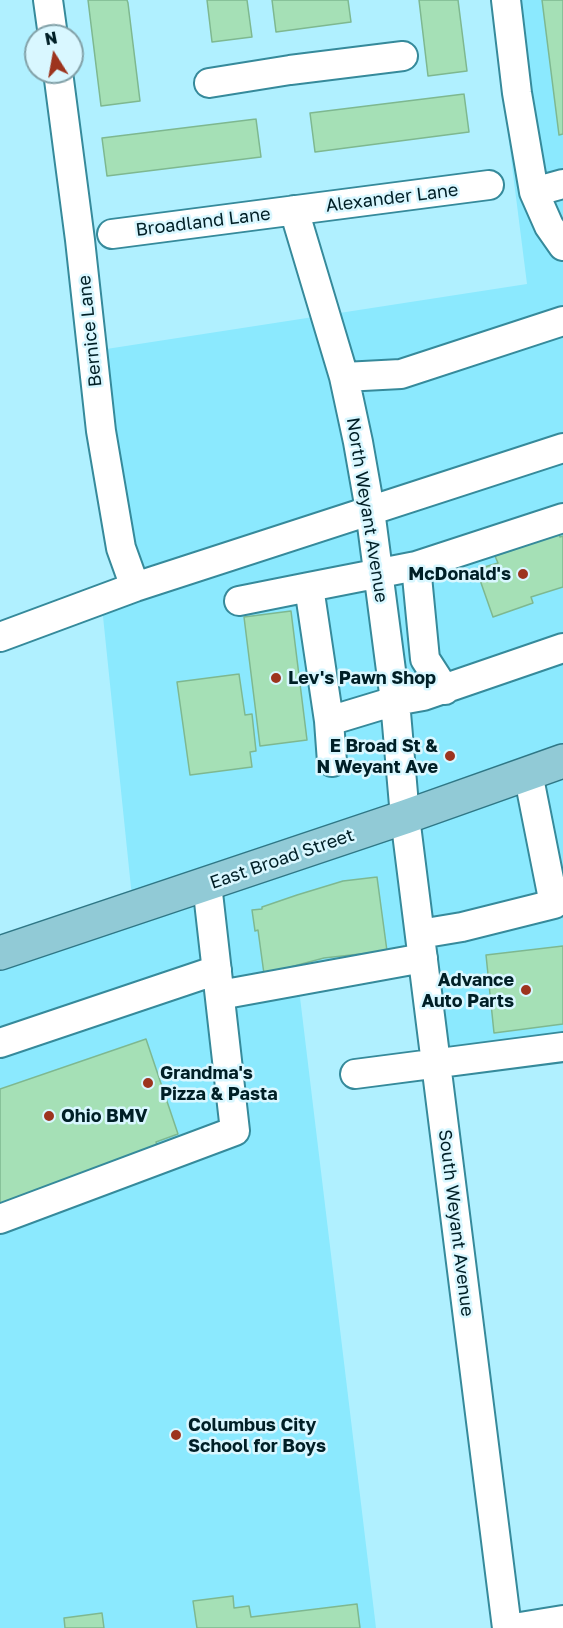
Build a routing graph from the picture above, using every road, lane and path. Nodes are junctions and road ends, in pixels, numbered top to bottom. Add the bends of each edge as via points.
1 (48, 0) edge
2 (506, 0) edge
3 (51, 24) edge
4 (404, 56) dead end
5 (208, 83) dead end
6 (60, 84) edge
7 (563, 184) edge
8 (489, 185) dead end
9 (534, 192) junction
10 (294, 210) junction
11 (558, 232) edge
12 (112, 234) dead end
13 (563, 321) edge
14 (344, 377) junction
15 (563, 448) edge
16 (370, 510) junction
17 (563, 518) edge
18 (416, 566) junction
19 (378, 572) junction
20 (135, 587) junction
21 (309, 587) junction
22 (239, 601) dead end
23 (0, 637) edge
24 (563, 648) edge
25 (445, 690) junction
26 (395, 701) junction
27 (329, 721) junction
28 (563, 761) edge
29 (332, 762) dead end
30 (528, 773) junction
31 (405, 817) junction
32 (207, 884) junction
33 (421, 946) junction
34 (0, 953) edge
35 (219, 983) junction
36 (0, 1043) edge
37 (563, 1047) edge
38 (436, 1063) junction
39 (355, 1074) dead end
40 (0, 1219) edge
41 (563, 1620) edge
42 (507, 1628) edge
43 (514, 1628) edge

1 - 3 street
2 - 9 street via 516,93
4 - 5 street
6 - 20 street, Bernice Lane via 101,431 121,548
7 - 9 street
8 - 10 street, Alexander Lane
9 - 11 street
10 - 12 street, Broadland Lane
10 - 14 street, North Weyant Avenue
13 - 14 street via 400,374
14 - 16 street, North Weyant Avenue
15 - 16 street
16 - 19 street, North Weyant Avenue
16 - 20 street
17 - 18 street
18 - 19 street
18 - 25 street via 425,659
19 - 21 street
19 - 26 street, North Weyant Avenue
20 - 23 street
21 - 22 street
21 - 27 street
24 - 25 street
25 - 26 street
26 - 27 street
26 - 31 street, North Weyant Avenue
27 - 29 street
28 - 30 main road, East Broad Street
30 - 31 main road, East Broad Street
30 - 33 street via 554,904 462,927
31 - 32 main road, East Broad Street
31 - 33 street, South Weyant Avenue
32 - 34 main road, East Broad Street
32 - 35 street
33 - 35 street
33 - 38 street, South Weyant Avenue
35 - 36 street
35 - 40 street via 235,1131
37 - 38 street
38 - 39 street
38 - 42 street, South Weyant Avenue
41 - 43 street

